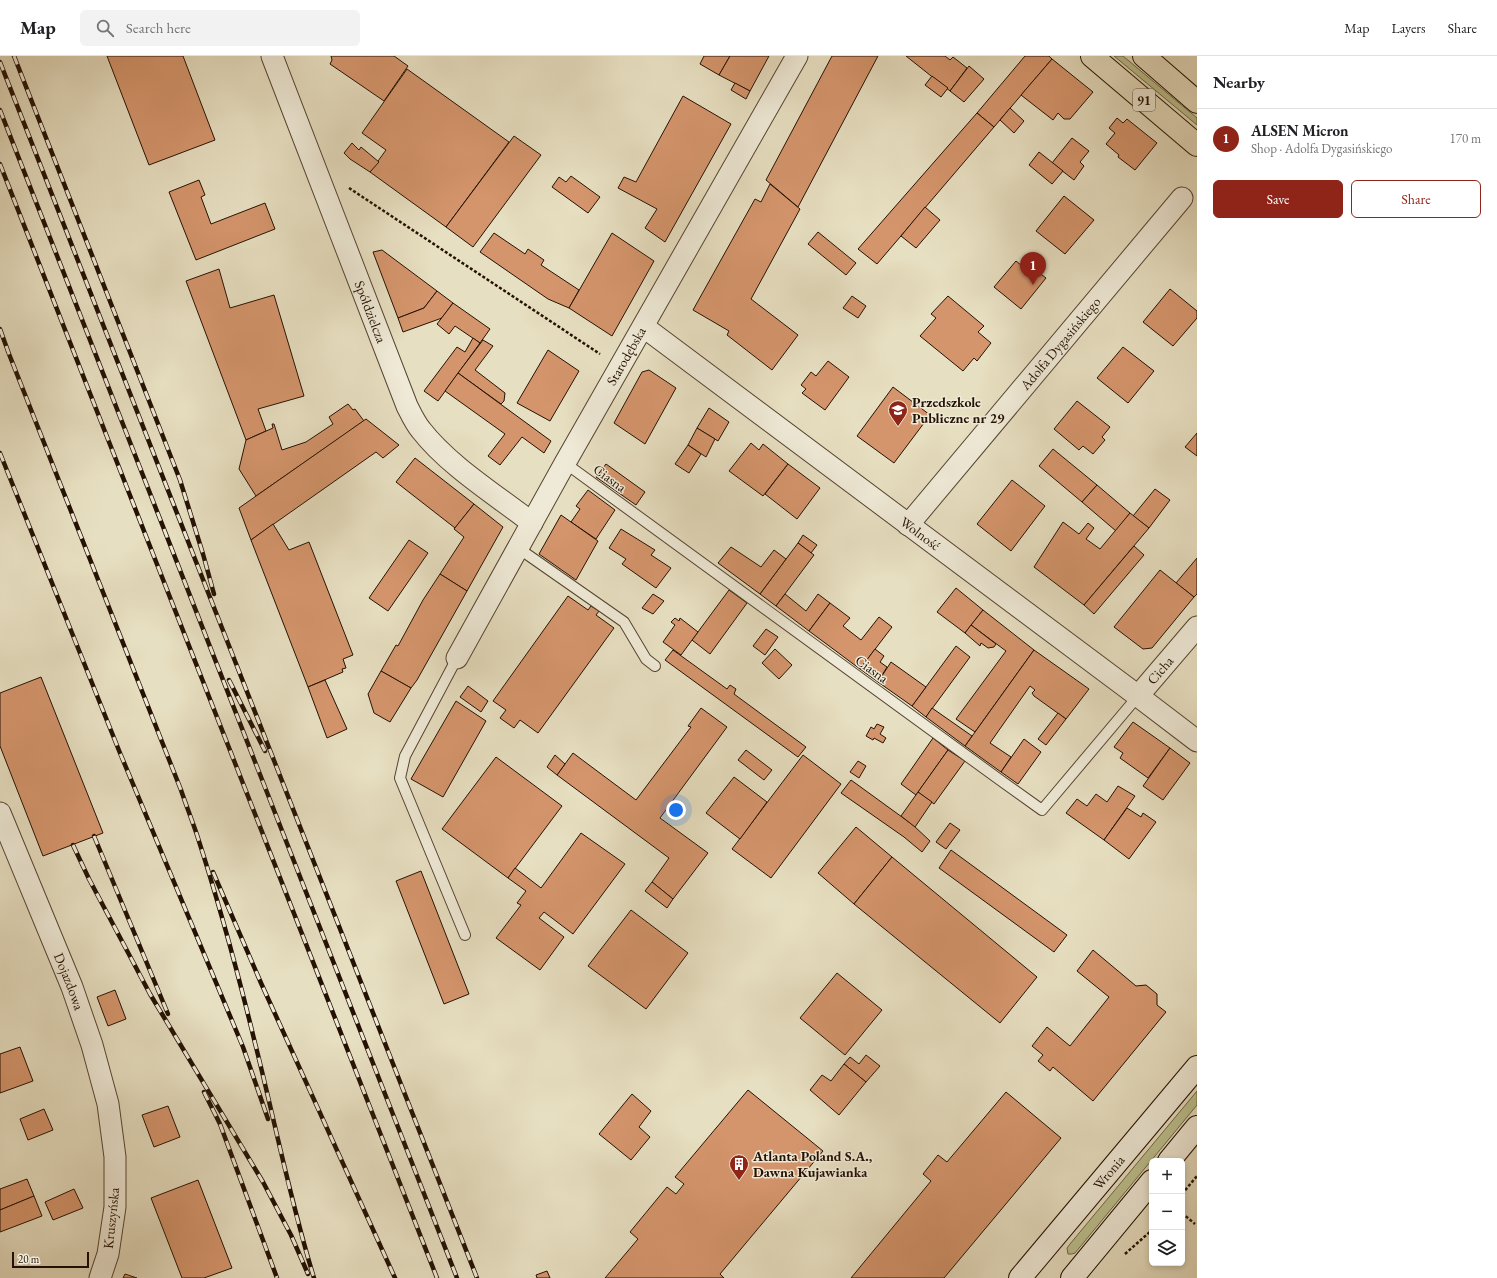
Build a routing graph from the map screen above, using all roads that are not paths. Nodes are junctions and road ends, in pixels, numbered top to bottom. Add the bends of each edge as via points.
1 (272, 56) edge
2 (797, 56) edge
3 (1092, 56) edge
4 (1144, 56) edge
5 (1197, 102) edge
6 (1197, 145) edge
7 (1182, 198) dead end
8 (644, 327) junction
9 (565, 463) junction
10 (532, 523) junction
11 (908, 525) junction
12 (518, 548) junction
13 (1197, 627) edge
14 (457, 658) joint
15 (655, 666) dead end
16 (1138, 696) junction
17 (1197, 741) edge
18 (0, 813) edge
19 (464, 935) dead end
20 (1197, 1067) edge
21 (1197, 1127) edge
22 (115, 1157) joint
23 (1171, 1158) edge
24 (1149, 1185) edge
25 (100, 1278) edge
26 (1020, 1278) edge
27 (1072, 1278) edge

1 - 10 street, Spółdzielcza via 413,417 434,445
2 - 8 street, Starodębska
3 - 6 main road, 91
4 - 5 main road, 91
7 - 11 street, Adolfa Dygasińskiego
8 - 9 street, Starodębska
8 - 11 street, Wolność
9 - 10 street, Starodębska
9 - 16 lane, Ciasna via 1042,810
10 - 12 street, Starodębska
11 - 16 street, Wolność
12 - 14 street, Starodębska
12 - 15 lane via 624,622 646,659
13 - 16 street, Cicha
14 - 19 lane via 406,756 400,778
16 - 17 street, Wolność
18 - 22 street, Dojazdowa via 72,987 90,1038 108,1104
20 - 26 main road, Wronia
21 - 23 main road
22 - 25 street, Kruszyńska via 115,1207 108,1254
24 - 27 main road

